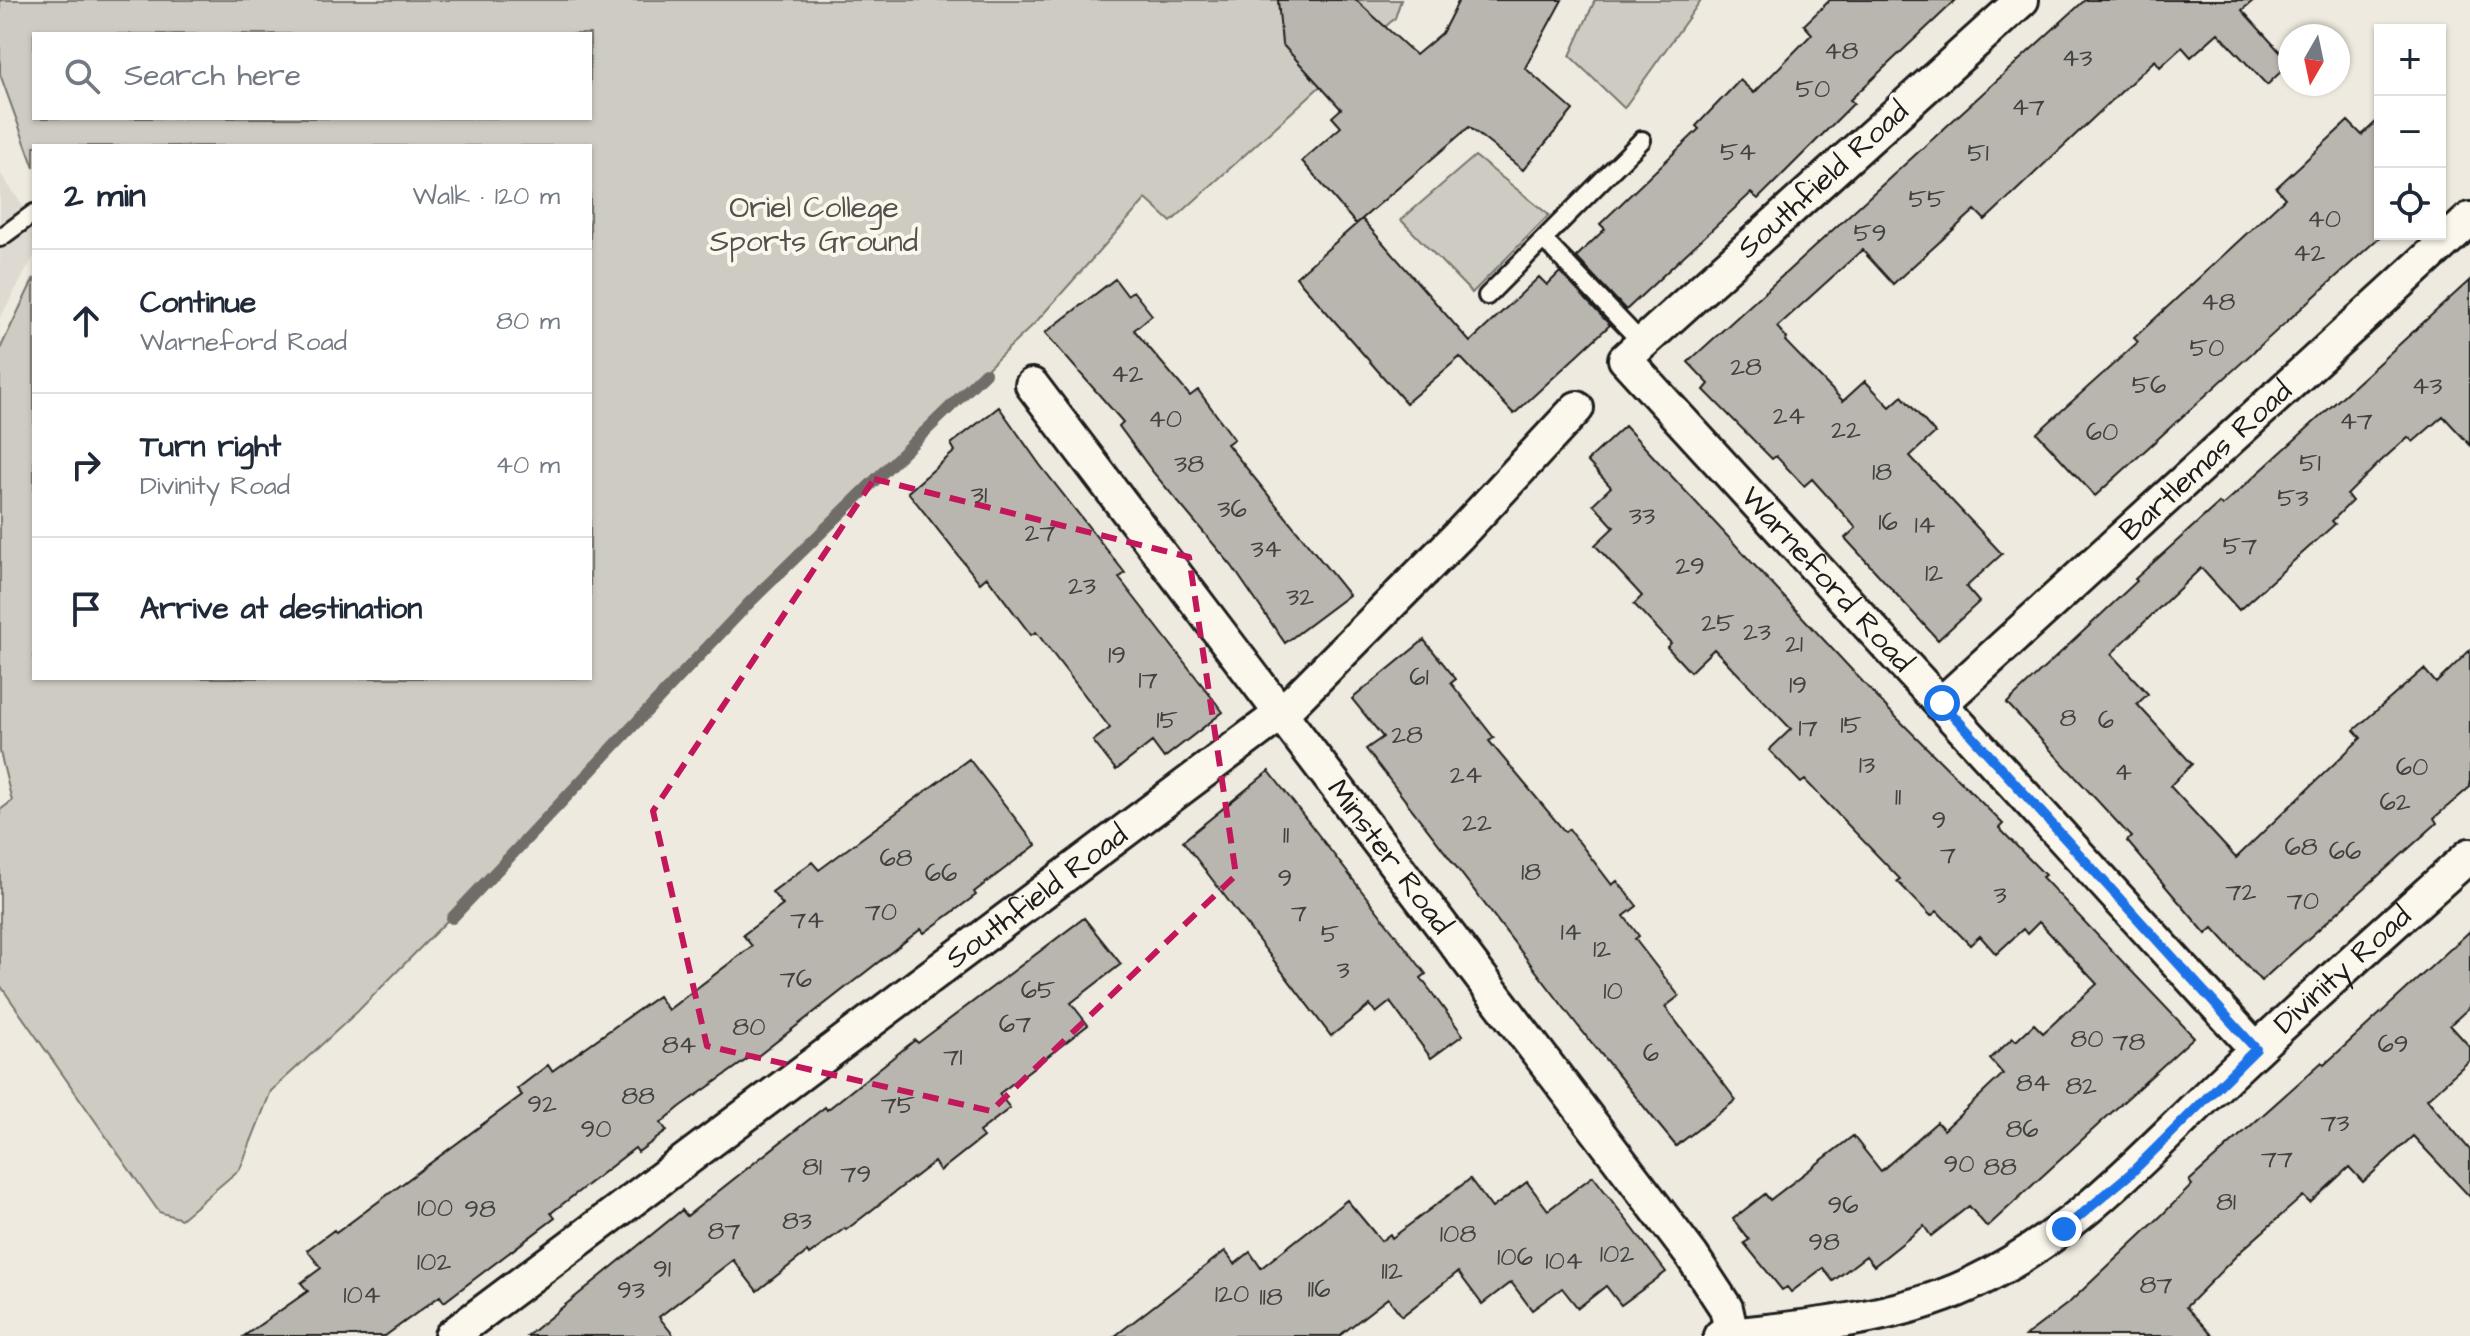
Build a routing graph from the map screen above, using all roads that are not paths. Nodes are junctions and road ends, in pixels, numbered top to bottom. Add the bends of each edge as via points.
1 (2022, 0) edge
2 (1642, 140) dead end
3 (32, 214) edge
4 (2470, 219) edge
5 (0, 238) edge
6 (1544, 240) junction
7 (1487, 296) dead end
8 (1634, 351) junction
9 (1032, 385) dead end
10 (1577, 408) dead end
11 (1942, 703) junction
12 (1283, 712) junction
13 (2470, 855) edge
14 (2256, 1049) junction
15 (1726, 1335) edge
16 (451, 1336) edge

1 - 8 street, Southfield Road
2 - 6 lane
3 - 5 lane
4 - 11 street, Bartlemas Road
6 - 7 lane
6 - 8 lane
8 - 11 street, Warneford Road
9 - 12 street, Minster Road
10 - 12 street, Southfield Road
11 - 14 street, Warneford Road
12 - 15 street, Minster Road via 1692,1256 1726,1308
12 - 16 street, Southfield Road
13 - 14 street, Divinity Road
14 - 15 street, Divinity Road via 2130,1174 2064,1229 1968,1285 1839,1322

